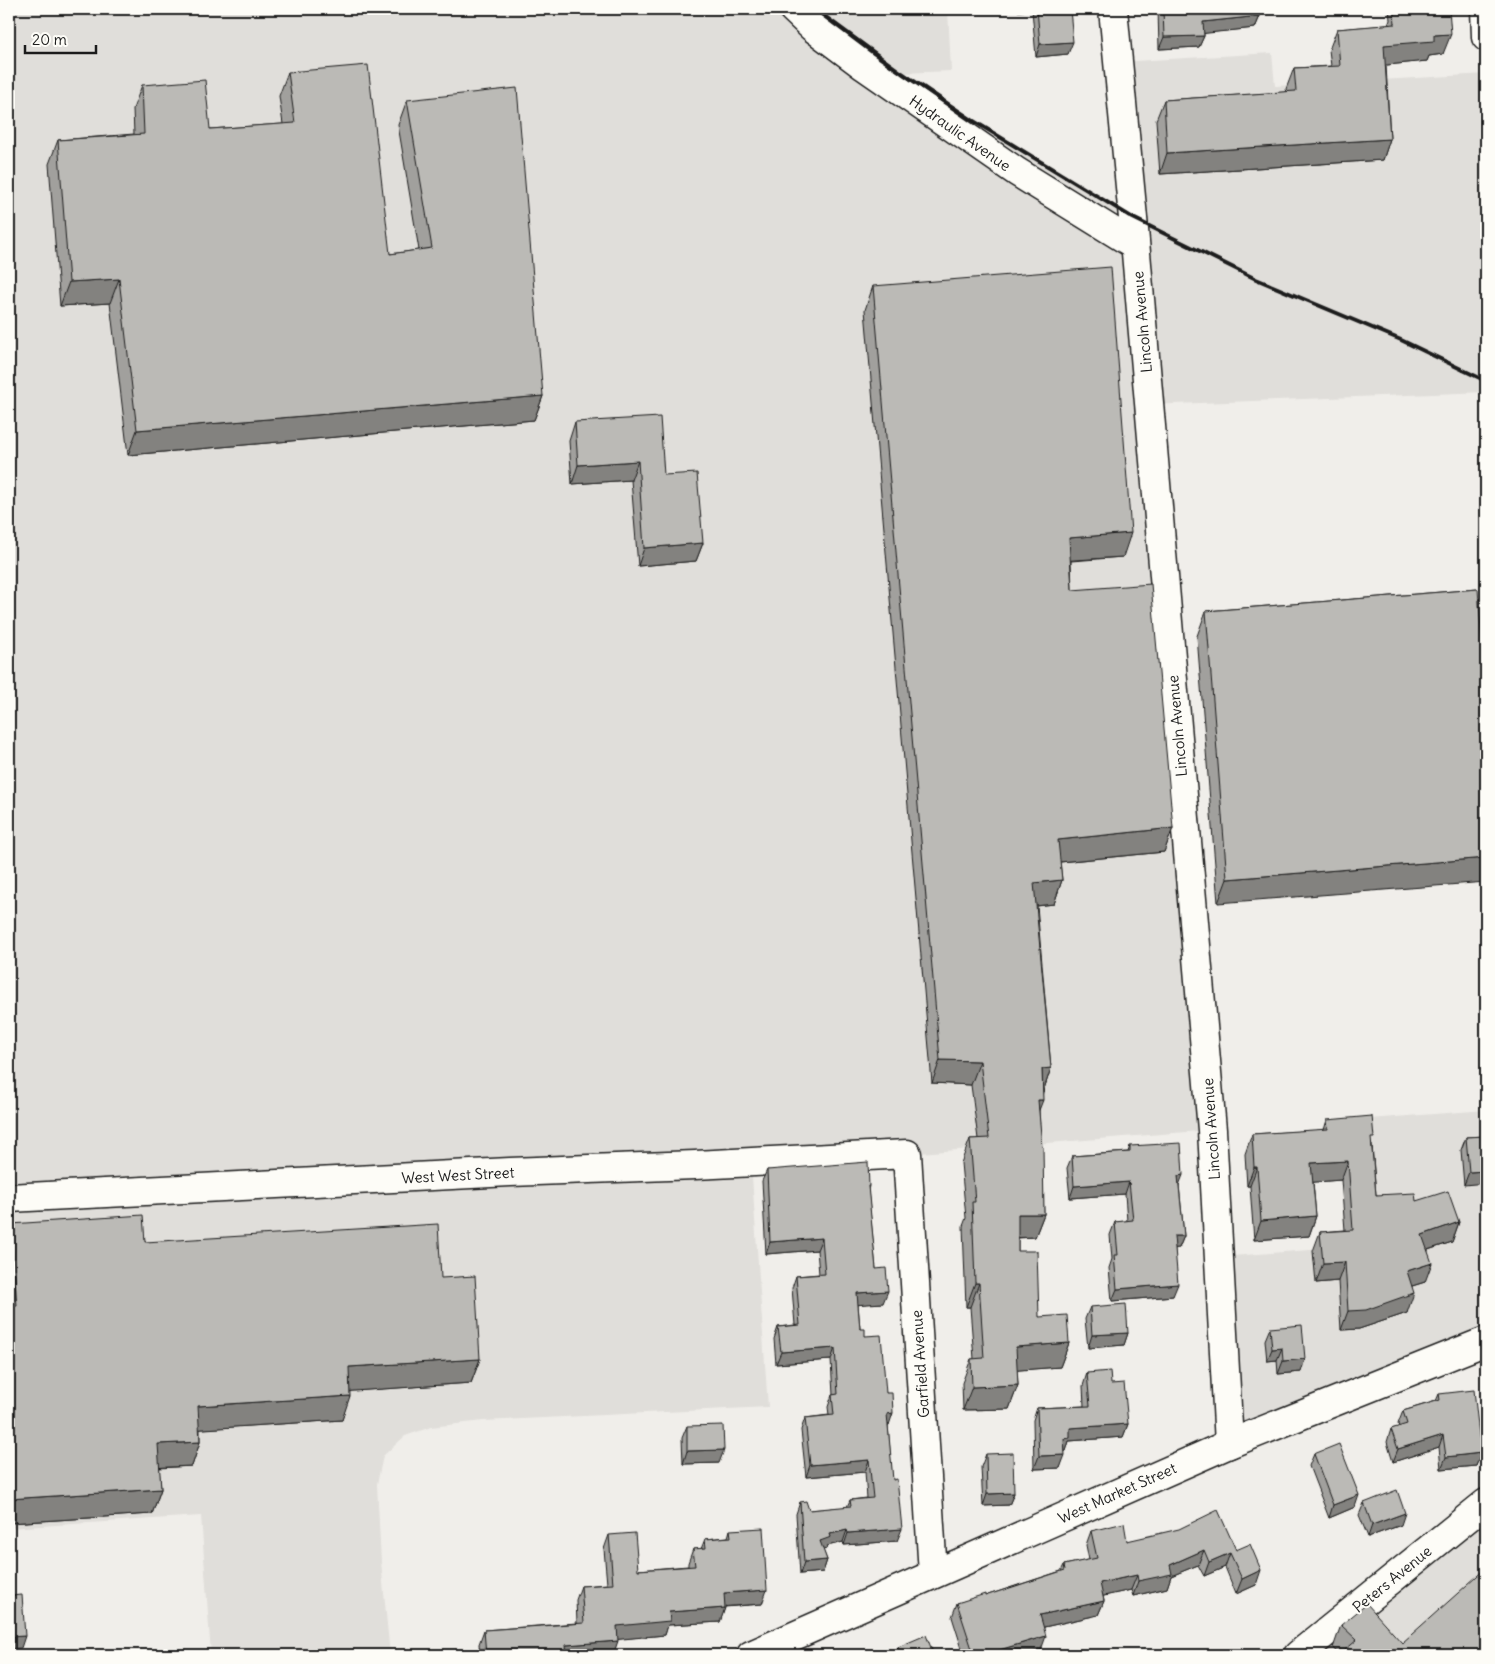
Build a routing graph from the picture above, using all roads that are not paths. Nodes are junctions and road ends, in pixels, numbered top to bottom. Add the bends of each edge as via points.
1 (1113, 9) edge
2 (1485, 9) edge
3 (805, 15) edge
4 (1486, 37) edge
5 (1135, 245) junction
6 (907, 1154) joint
7 (9, 1198) edge
8 (1486, 1341) edge
9 (1228, 1444) junction
10 (1486, 1503) edge
11 (933, 1574) junction
12 (751, 1655) edge
13 (1298, 1655) edge

1 - 5 street, Lincoln Avenue
2 - 4 street
3 - 5 street, Hydraulic Avenue via 864,66 1017,172
5 - 9 street, Lincoln Avenue via 1212,1130
6 - 7 street, West West Street
6 - 11 street, Garfield Avenue
8 - 9 street, West Market Street
9 - 11 street, West Market Street
10 - 13 street, Peters Avenue
11 - 12 street, West Market Street

